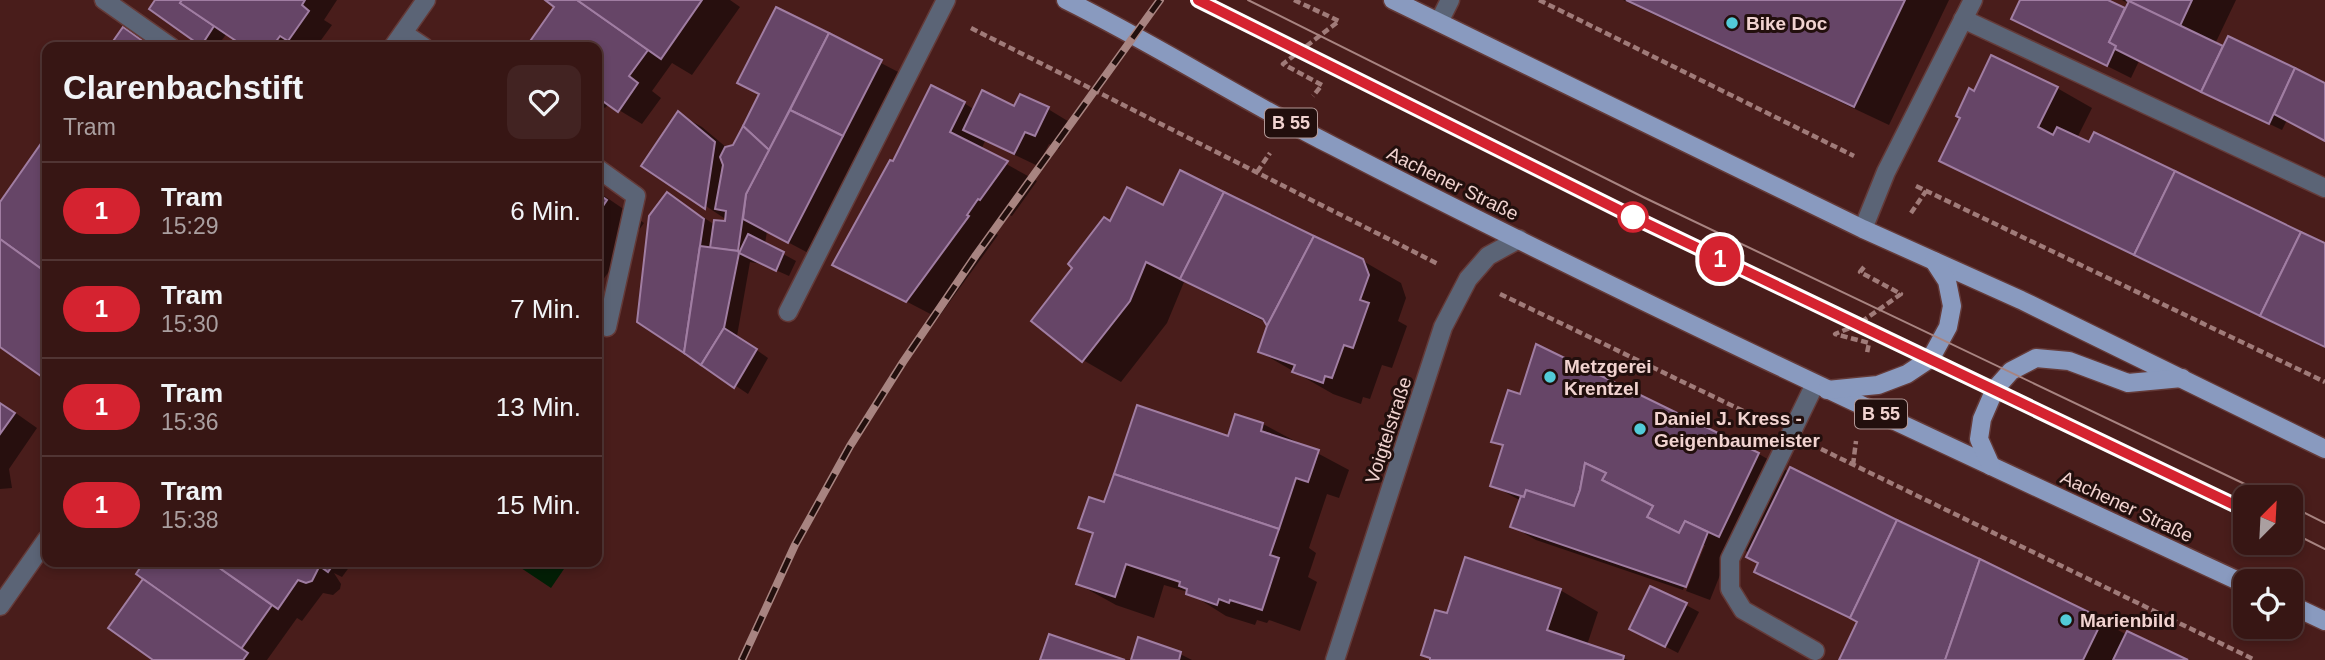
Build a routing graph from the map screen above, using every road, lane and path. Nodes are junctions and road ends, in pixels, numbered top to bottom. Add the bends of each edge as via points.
1 (104, 0) edge
2 (426, 0) edge
3 (1066, 0) edge
4 (1294, 0) edge
5 (1393, 0) edge
6 (1450, 0) edge
7 (1539, 0) edge
8 (1973, 0) edge
9 (942, 6) edge
10 (1963, 19) junction
11 (1439, 22) junction
12 (398, 40) edge
13 (163, 42) edge
14 (1292, 123) junction
15 (602, 172) edge
16 (1257, 172) junction
17 (1886, 172) junction
18 (2325, 188) edge
19 (1926, 191) junction
20 (1863, 229) junction
21 (1519, 239) junction
22 (1891, 241) junction
23 (1934, 261) junction
24 (1468, 279) junction
25 (788, 312) dead end
26 (607, 327) dead end
27 (2182, 378) junction
28 (2325, 382) edge
29 (1859, 385) junction
30 (1821, 387) junction
31 (1861, 405) junction
32 (1791, 434) junction
33 (2325, 449) edge
34 (1853, 465) junction
35 (1991, 466) junction
36 (42, 546) edge
37 (2233, 578) edge
38 (0, 606) edge
39 (2303, 611) edge
40 (2325, 621) edge
41 (1815, 651) dead end
42 (1335, 660) edge
43 (2255, 660) edge

1 - 13 street
2 - 12 street
3 - 14 main road, Aachener Straße / B 55
4 - 14 path via 1339,22 1283,64 1322,85
5 - 11 main road
6 - 11 street
7 - 17 path
8 - 10 street
9 - 16 path
9 - 25 street
10 - 17 street
10 - 18 street
11 - 20 main road
14 - 16 path
14 - 21 main road, Aachener Straße / B 55
15 - 26 street via 636,196
16 - 24 path
17 - 19 path
17 - 20 street
19 - 22 path
19 - 28 path
20 - 22 main road
21 - 24 street, Voigtelstraße via 1488,256
21 - 30 main road, Aachener Straße / B 55
22 - 23 main road
22 - 29 path via 1860,272 1901,295 1835,334 1869,342
23 - 27 main road
23 - 29 main road via 1947,281 1952,306 1948,327 1931,358 1878,385
24 - 32 path
24 - 42 street, Voigtelstraße via 1443,327
27 - 33 main road
27 - 35 main road via 2128,383 2069,361 2036,358 2011,371 1995,389 1982,419 1979,439
29 - 30 main road
30 - 31 main road, Aachener Straße / B 55
30 - 32 street
31 - 34 path
31 - 35 main road, Aachener Straße / B 55
32 - 34 path
32 - 41 street via 1730,559 1730,589 1743,610
34 - 43 path
35 - 37 main road, Aachener Straße / B 55
36 - 38 street
39 - 40 main road

